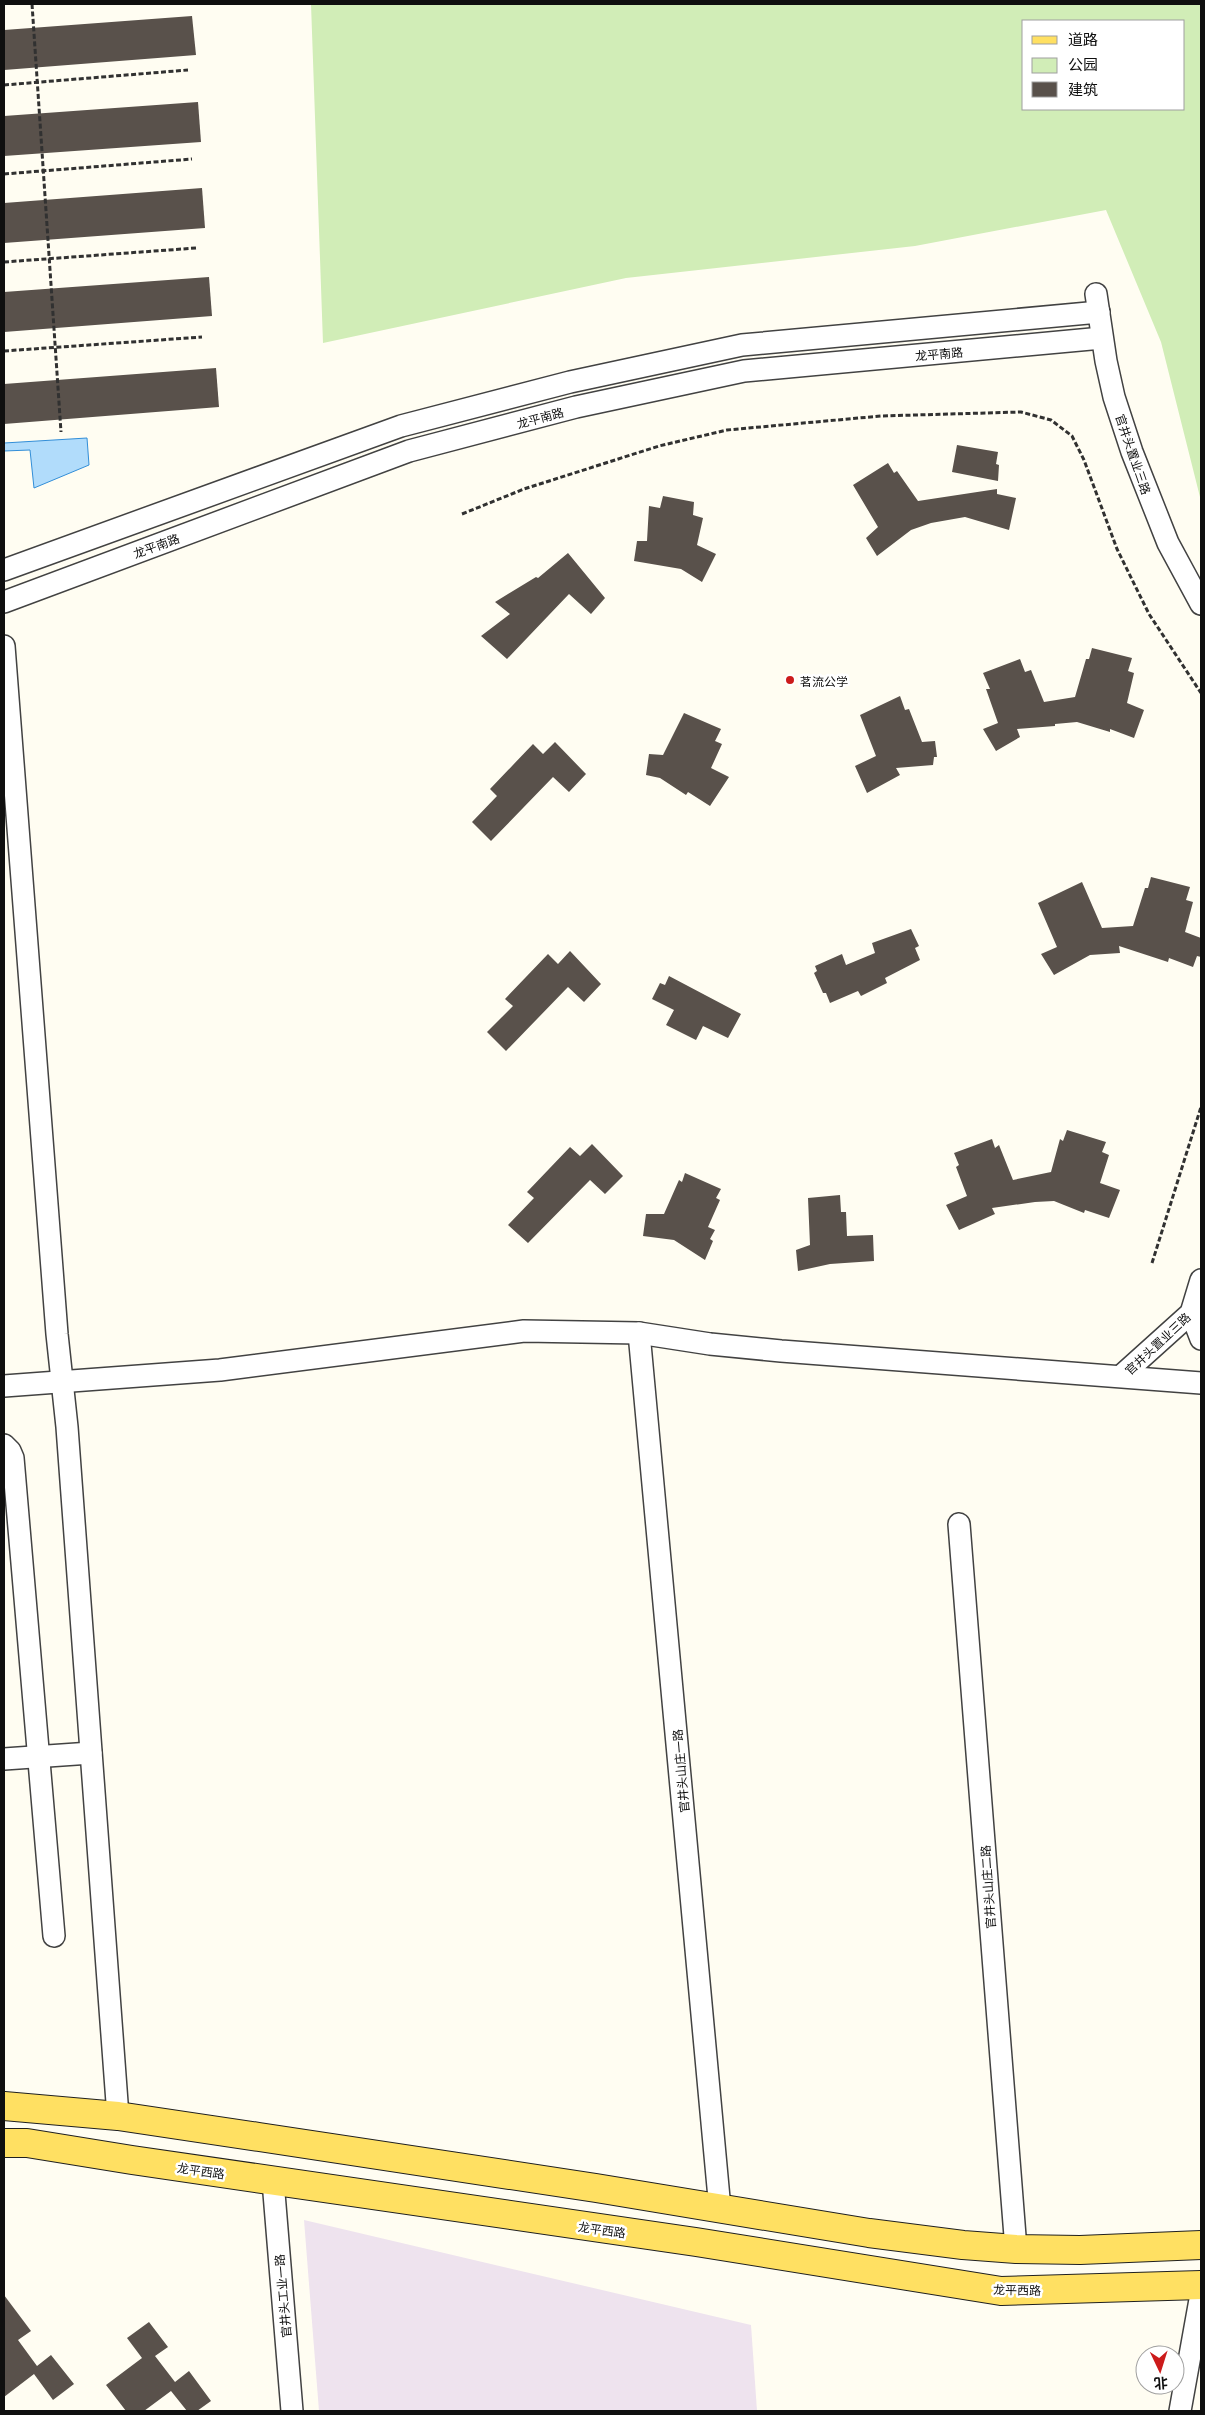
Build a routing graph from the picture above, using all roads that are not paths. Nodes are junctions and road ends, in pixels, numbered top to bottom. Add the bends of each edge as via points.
1 (1102, 338) junction
2 (4, 570) edge
3 (4, 602) edge
4 (1201, 604) edge
5 (4, 646) edge
6 (1201, 1280) edge
7 (1190, 1313) junction
8 (639, 1333) junction
9 (1201, 1338) edge
10 (1122, 1376) junction
11 (63, 1382) junction
12 (1201, 1383) edge
13 (4, 1386) edge
14 (4, 1445) edge
15 (959, 1524) dead end
16 (91, 1753) junction
17 (39, 1757) junction
18 (4, 1760) edge
19 (54, 1936) dead end
20 (4, 2106) edge
21 (118, 2116) junction
22 (4, 2143) edge
23 (273, 2181) junction
24 (720, 2209) junction
25 (1201, 2245) edge
26 (1016, 2249) junction
27 (1201, 2285) edge
28 (1201, 2294) edge
29 (292, 2411) edge
30 (1180, 2411) edge

1 - 2 street, 官井头置业三路 via 1098,303 742,345 570,382 401,426
1 - 3 street, 龙平南路 via 744,371 576,407 409,451
1 - 4 street, 官井头置业三路 via 1114,397 1148,496 1168,543
5 - 11 street
6 - 7 street, 官井头置业三路
7 - 9 street
7 - 10 street, 官井头置业三路
8 - 10 street via 780,1351
8 - 11 street via 524,1331 220,1370
8 - 24 street, 官井头山庄一路
10 - 12 street
11 - 13 street
11 - 16 street
14 - 17 street via 13,1458
15 - 26 street, 官井头山庄二路
16 - 17 street
16 - 21 street
17 - 18 street
17 - 19 street
20 - 21 main road
21 - 24 main road
22 - 23 main road, 龙平西路 via 27,2143
23 - 27 main road, 龙平西路 via 696,2242 1001,2291
23 - 29 street, 官井头工业一路
24 - 26 main road via 869,2233
25 - 26 main road via 1139,2249
28 - 30 street

